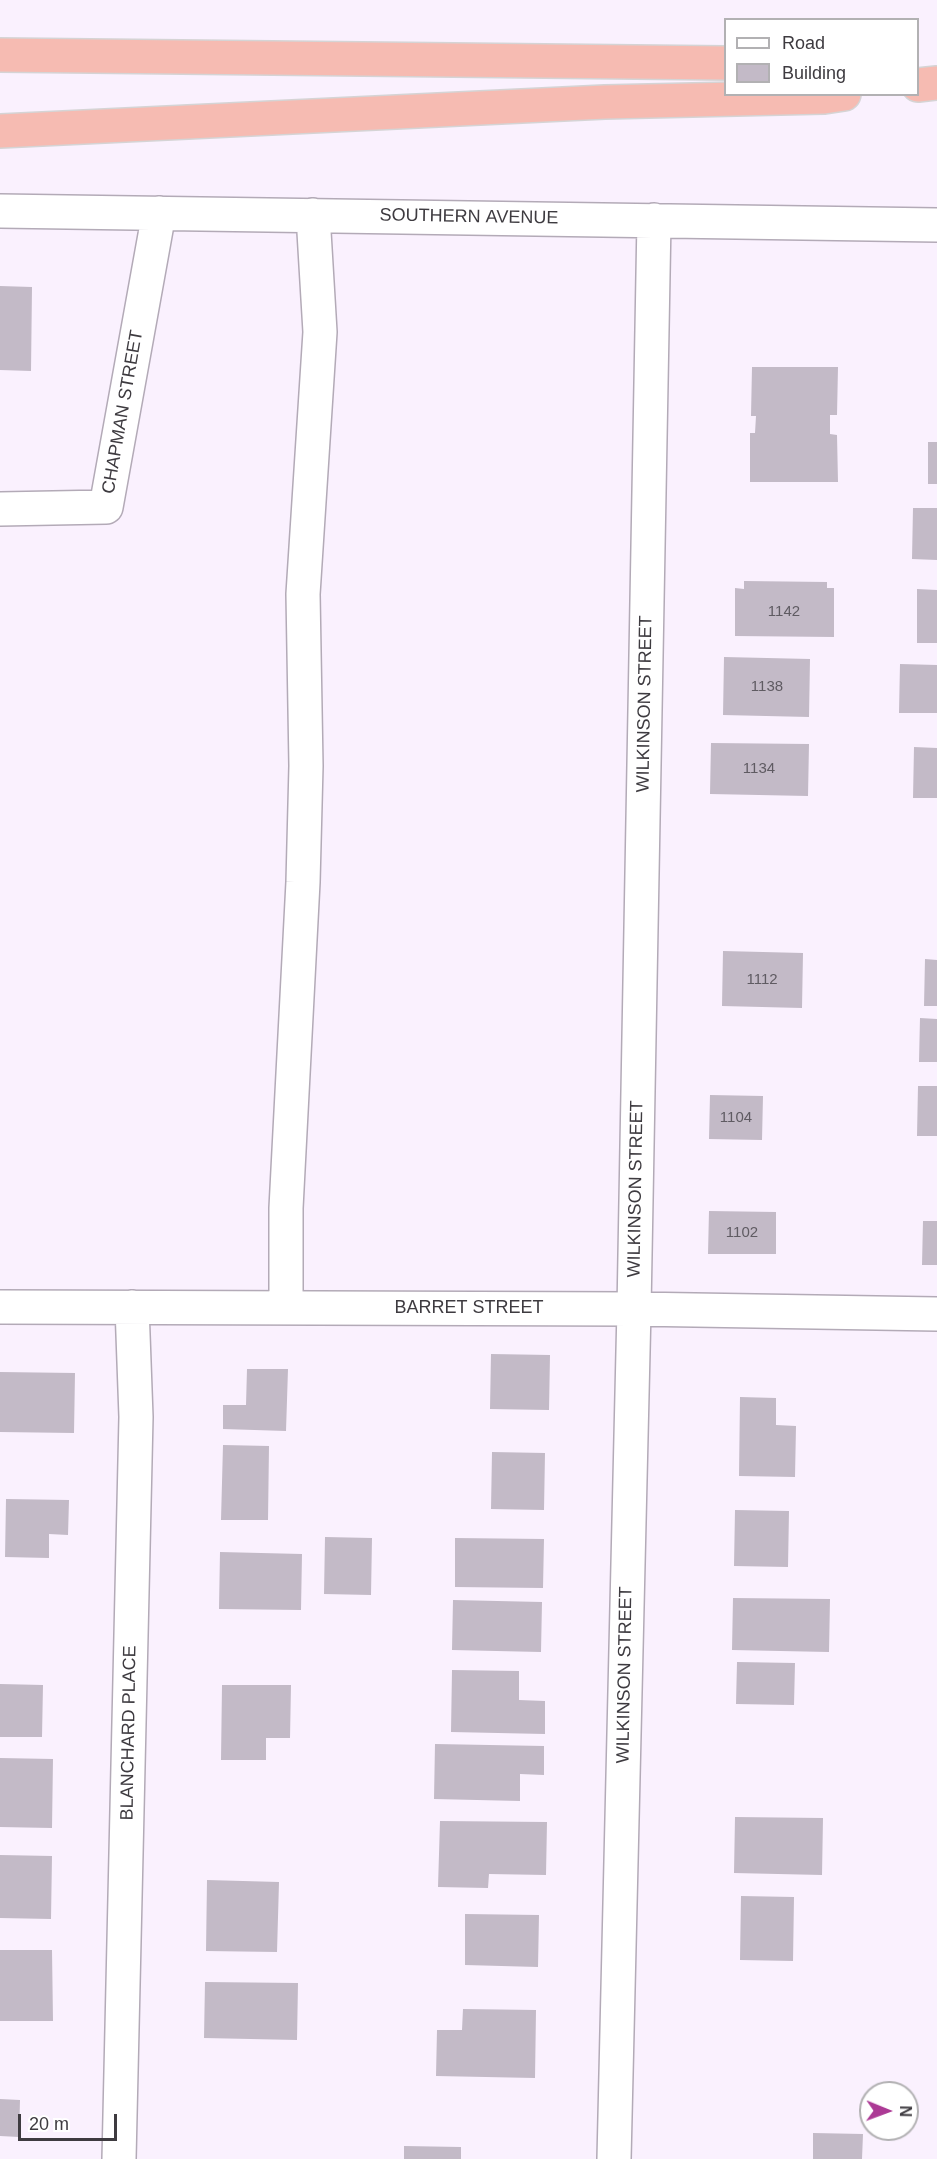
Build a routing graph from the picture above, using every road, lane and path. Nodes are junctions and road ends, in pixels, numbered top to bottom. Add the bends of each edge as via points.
1 (0, 55) edge
2 (724, 63) edge
3 (919, 63) edge
4 (937, 63) edge
5 (937, 83) edge
6 (919, 85) edge
7 (831, 96) edge
8 (0, 131) edge
9 (0, 211) edge
10 (159, 213) junction
11 (313, 215) junction
12 (654, 220) junction
13 (937, 225) edge
14 (0, 509) edge
15 (0, 1307) edge
16 (132, 1307) junction
17 (286, 1308) junction
18 (634, 1309) junction
19 (937, 1314) edge
20 (119, 2159) edge
21 (614, 2159) edge

1 - 2 highway
3 - 4 highway
5 - 6 highway
7 - 8 highway via 604,102
9 - 10 street, SOUTHERN AVENUE
10 - 11 street, SOUTHERN AVENUE
10 - 14 street, CHAPMAN STREET via 106,507
11 - 12 street, SOUTHERN AVENUE
11 - 17 street via 320,332 303,594 306,765 286,1208
12 - 13 street, SOUTHERN AVENUE
12 - 18 street, WILKINSON STREET
15 - 16 street, BARRET STREET
16 - 17 street, BARRET STREET
16 - 20 street, BLANCHARD PLACE via 136,1417
17 - 18 street, BARRET STREET
18 - 19 street, BARRET STREET
18 - 21 street, WILKINSON STREET

